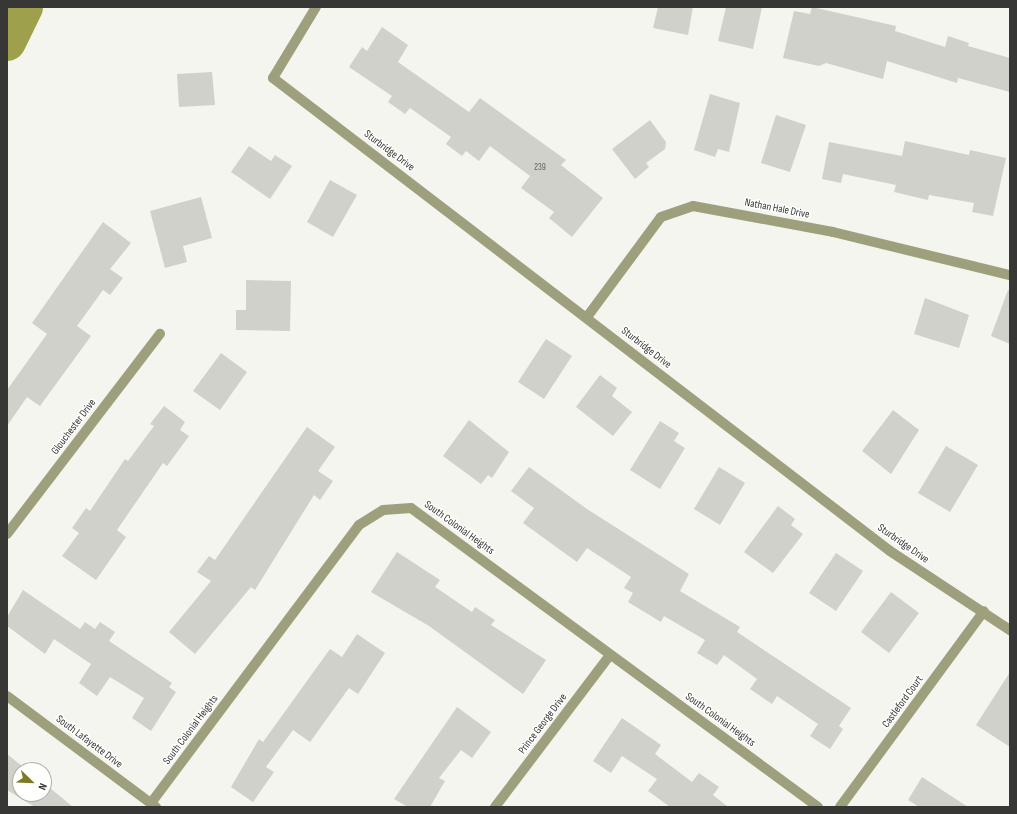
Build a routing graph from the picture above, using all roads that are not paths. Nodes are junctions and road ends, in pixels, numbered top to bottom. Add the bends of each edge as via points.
1 (316, 7) edge
2 (1010, 275) edge
3 (587, 317) junction
4 (160, 334) dead end
5 (7, 534) edge
6 (984, 611) junction
7 (1010, 630) edge
8 (610, 655) junction
9 (7, 696) edge
10 (153, 805) edge
11 (495, 807) edge
12 (818, 807) edge
13 (840, 807) edge

1 - 3 street, Sturbridge Drive via 273,78
2 - 3 street, Nathan Hale Drive via 834,232 693,206 662,217
3 - 6 street, Sturbridge Drive via 890,551
4 - 5 street, Glouchester Drive
6 - 7 street, Sturbridge Drive
6 - 13 street, Castleford Court
8 - 10 street, South Colonial Heights via 411,508 383,510 359,525
8 - 11 street, Prince George Drive
8 - 12 street, South Colonial Heights
9 - 10 street, South Lafayette Drive

